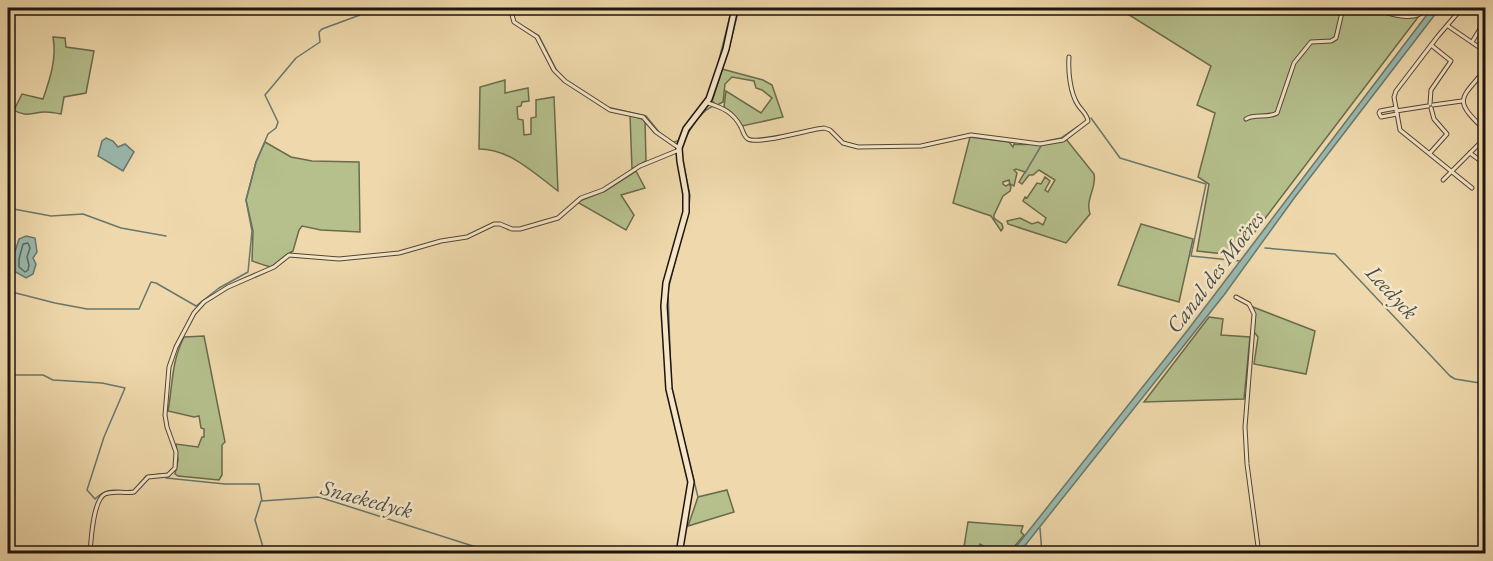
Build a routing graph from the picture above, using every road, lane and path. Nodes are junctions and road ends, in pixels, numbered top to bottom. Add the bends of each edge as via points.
1 (510, 8) edge
2 (735, 8) edge
3 (1343, 8) edge
4 (1369, 8) edge
5 (1427, 8) edge
6 (1462, 8) edge
7 (1485, 19) edge
8 (1448, 26) junction
9 (1472, 42) junction
10 (1431, 45) junction
11 (1485, 52) edge
12 (1070, 57) dead end
13 (1485, 69) edge
14 (1478, 78) junction
15 (1485, 85) edge
16 (1462, 101) junction
17 (708, 103) junction
18 (1430, 106) junction
19 (1396, 111) junction
20 (1246, 118) dead end
21 (1485, 131) edge
22 (1485, 137) edge
23 (679, 149) junction
24 (1430, 153) junction
25 (1470, 153) junction
26 (1485, 165) edge
27 (1452, 171) junction
28 (1443, 180) dead end
29 (1472, 188) dead end
30 (1236, 297) dead end
31 (90, 554) edge
32 (679, 554) edge
33 (1259, 554) edge

1 - 23 street via 513,21 538,38 562,79 609,109 643,117
2 - 17 main road
3 - 20 street via 1335,39 1312,41 1295,60 1276,113
4 - 5 street via 1411,17
6 - 8 street
7 - 9 street
8 - 9 street
8 - 10 street
9 - 11 street
10 - 18 street via 1451,62 1431,90
10 - 19 street via 1395,93
12 - 17 street via 1076,101 1088,121 1064,139 1043,144 969,135 919,146 855,146 843,143 824,128 752,140 728,111
13 - 14 street
14 - 15 street
14 - 16 street
16 - 18 street
16 - 21 street
17 - 23 main road via 686,129
18 - 19 street
18 - 24 street via 1433,118 1447,134
19 - 19 street via 1380,111 1379,113 1381,117
19 - 24 street via 1400,130
22 - 25 street
23 - 31 street via 580,198 553,220 516,230 494,224 467,237 399,253 339,259 289,255 273,268 205,301 192,317 170,363 165,417 176,452 175,468 167,475 148,477 134,492 102,496 96,509
23 - 32 main road via 686,212 664,303 669,390 691,484
24 - 27 street
25 - 26 street
25 - 27 street
27 - 28 street
27 - 29 street
30 - 33 street via 1250,305 1254,316 1245,427

